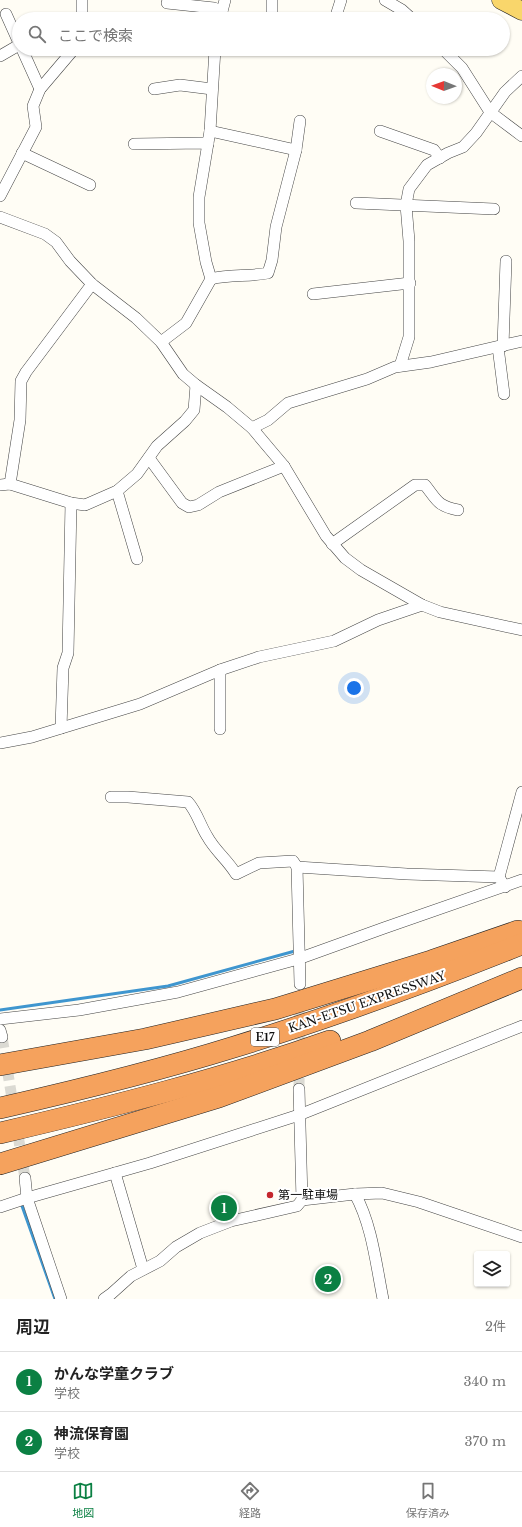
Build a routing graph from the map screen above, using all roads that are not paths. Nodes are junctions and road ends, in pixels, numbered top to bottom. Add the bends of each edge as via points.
1 (82, 0) edge
2 (272, 0) edge
3 (341, 0) edge
4 (385, 0) edge
5 (501, 0) edge
6 (167, 3) dead end
7 (222, 10) edge
8 (522, 11) edge
9 (82, 12) edge
10 (272, 12) edge
11 (337, 12) edge
12 (404, 12) edge
13 (6, 14) dead end
14 (12, 28) edge
15 (12, 48) edge
16 (0, 56) edge
17 (25, 56) edge
18 (68, 56) edge
19 (214, 56) edge
20 (450, 56) edge
21 (522, 76) edge
22 (40, 89) junction
23 (154, 89) dead end
24 (212, 90) junction
25 (490, 112) junction
26 (300, 121) dead end
27 (210, 130) junction
28 (380, 131) dead end
29 (522, 136) edge
30 (134, 144) dead end
31 (208, 144) junction
32 (296, 150) junction
33 (22, 153) junction
34 (440, 158) junction
35 (90, 185) dead end
36 (0, 196) edge
37 (356, 203) dead end
38 (406, 205) junction
39 (494, 209) dead end
40 (0, 217) edge
41 (506, 261) dead end
42 (211, 279) junction
43 (410, 283) junction
44 (92, 284) junction
45 (313, 294) dead end
46 (522, 341) edge
47 (161, 342) junction
48 (501, 346) junction
49 (400, 366) junction
50 (196, 385) junction
51 (504, 394) dead end
52 (252, 428) junction
53 (149, 458) junction
54 (284, 466) junction
55 (5, 484) edge
56 (117, 491) junction
57 (71, 504) junction
58 (458, 510) dead end
59 (332, 544) junction
60 (137, 559) dead end
61 (422, 605) junction
62 (522, 630) edge
63 (220, 670) junction
64 (62, 728) junction
65 (220, 729) dead end
66 (0, 743) edge
67 (522, 792) edge
68 (111, 797) dead end
69 (298, 867) junction
70 (499, 877) junction
71 (522, 880) edge
72 (505, 887) junction
73 (522, 930) edge
74 (522, 944) edge
75 (298, 959) junction
76 (522, 970) edge
77 (522, 978) edge
78 (300, 984) tunnel mouth
79 (0, 1019) edge
80 (522, 1026) edge
81 (0, 1065) edge
82 (299, 1089) tunnel mouth
83 (0, 1108) edge
84 (300, 1114) junction
85 (0, 1132) edge
86 (0, 1164) edge
87 (115, 1173) junction
88 (25, 1178) tunnel mouth
89 (354, 1194) junction
90 (27, 1198) junction
91 (302, 1200) junction
92 (0, 1207) edge
93 (522, 1237) edge
94 (143, 1269) junction
95 (61, 1299) edge
96 (104, 1299) edge
97 (383, 1299) edge

1 - 9 street
2 - 10 street
3 - 11 street
4 - 12 street
5 - 8 main road
6 - 7 street
13 - 14 street
15 - 16 street
17 - 22 street
18 - 22 street
19 - 24 street
20 - 25 street via 462,68
21 - 25 street via 505,92
22 - 33 street via 33,106 36,127
23 - 24 street via 180,85
24 - 27 street
25 - 29 street
25 - 34 street via 463,147
26 - 32 street
27 - 31 street
27 - 32 street
28 - 34 street via 434,150
30 - 31 street
31 - 42 street via 199,197 199,223
32 - 42 street via 276,227 268,273
33 - 35 street
33 - 36 street
34 - 38 street via 427,164 416,178 409,189
37 - 38 street
38 - 39 street
38 - 43 street
40 - 44 street via 46,234
41 - 48 street
42 - 47 street via 186,323
43 - 45 street
43 - 49 street via 409,337
44 - 47 street via 136,318
44 - 55 street via 22,380 20,420
46 - 48 street
47 - 50 street via 183,374
48 - 49 street via 431,362
48 - 51 street
49 - 52 street via 288,403 268,420
50 - 52 street
50 - 53 street via 194,410 157,446
52 - 54 street
53 - 54 street via 182,503 189,507
53 - 56 street via 137,474
54 - 59 street
55 - 57 street
56 - 57 street via 85,505
56 - 60 street
57 - 64 street via 68,653 63,668
58 - 59 street via 446,508 438,503 425,485 415,485
59 - 61 street via 361,570
61 - 62 street via 440,612
61 - 63 street via 378,620 334,641 259,657
63 - 64 street via 140,704
63 - 65 street
64 - 66 street
67 - 70 street
68 - 69 street via 188,802 193,807 206,836 236,874 259,863 293,861
69 - 70 street
69 - 75 street
70 - 72 street
71 - 72 street
72 - 75 street
73 - 81 highway via 275,1009 145,1039
74 - 83 highway, KAN-ETSU EXPRESSWAY / E17 via 389,995 234,1047 136,1075
75 - 78 street
75 - 79 street via 178,992 79,1010
76 - 85 highway, KAN-ETSU EXPRESSWAY / E17 via 398,1018 243,1070 147,1097
77 - 86 highway via 370,1041 219,1097
80 - 84 street
82 - 84 street
84 - 87 street
84 - 91 street
87 - 90 street
87 - 94 street
88 - 90 street
89 - 91 street
89 - 93 street via 382,1193 404,1198
89 - 97 street via 364,1215
90 - 92 street
90 - 95 street
91 - 94 street via 297,1206 231,1222 200,1233 176,1247 160,1261
94 - 96 street

